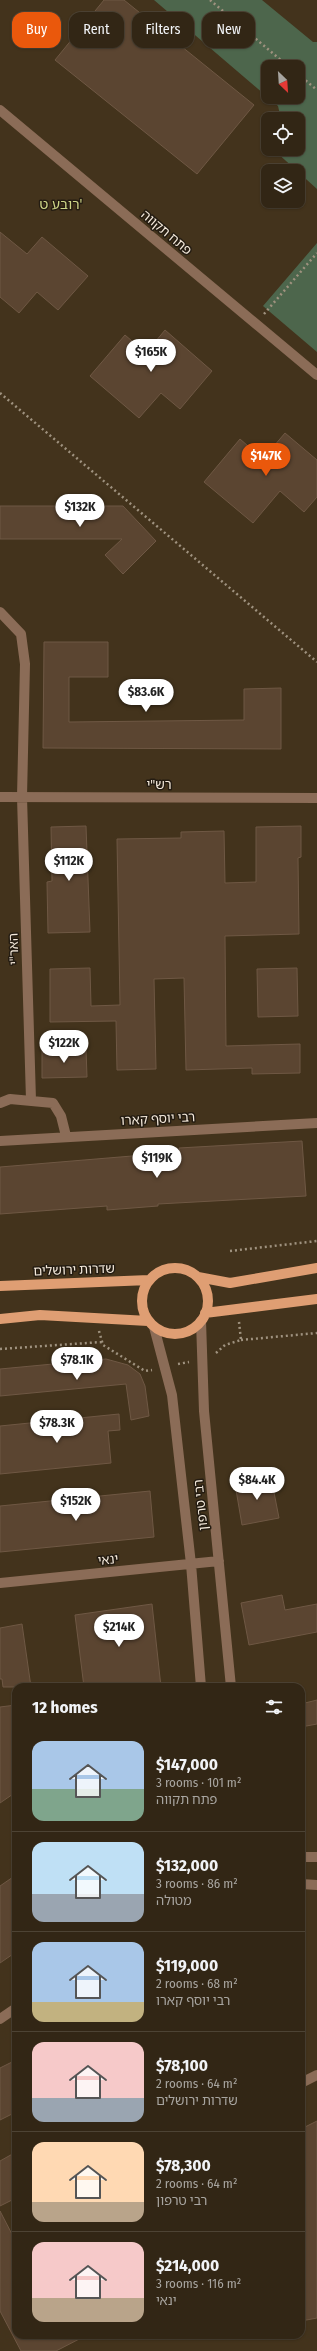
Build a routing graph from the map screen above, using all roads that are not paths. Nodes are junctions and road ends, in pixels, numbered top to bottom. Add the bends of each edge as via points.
1 (0, 110) edge
2 (317, 375) edge
3 (0, 612) edge
4 (0, 797) edge
5 (22, 797) junction
6 (317, 798) edge
7 (31, 1100) junction
8 (0, 1103) edge
9 (317, 1123) edge
10 (66, 1136) junction
11 (0, 1141) edge
12 (317, 1268) edge
13 (198, 1278) junction
14 (149, 1280) junction
15 (0, 1286) edge
16 (317, 1300) edge
17 (203, 1317) junction
18 (0, 1319) edge
19 (151, 1324) junction
20 (219, 1561) junction
21 (191, 1564) junction
22 (0, 1583) edge
23 (201, 1683) edge
24 (231, 1683) edge
25 (305, 1857) edge
26 (317, 1857) edge
27 (305, 1884) edge
28 (317, 1885) edge
29 (12, 2010) edge
30 (0, 2018) edge
31 (317, 2075) edge
32 (305, 2081) edge

1 - 2 street, פתח תקווה
3 - 5 street, האר"י via 21,634 25,664
4 - 5 street, רש"י
5 - 6 street, רש"י
5 - 7 street, האר"י
7 - 8 street via 10,1099
7 - 10 street via 53,1103 61,1116
9 - 10 street, רבי יוסף קארו
10 - 11 street, רבי יוסף קארו
12 - 13 main road via 230,1283
13 - 14 main road via 185,1270 169,1269
13 - 17 main road via 207,1294
14 - 15 main road, שדרות ירושלים
14 - 19 main road via 142,1296 142,1304
16 - 17 main road via 236,1309
17 - 19 main road via 187,1332 178,1334 165,1333
17 - 20 street, רבי טרפון via 204,1411
18 - 19 main road via 40,1315 95,1316
19 - 21 street, רבי טרפון via 172,1395
20 - 21 street, ינאי
20 - 24 street, רבי טרפון
21 - 22 street, ינאי
21 - 23 street, רבי טרפון
25 - 26 street
27 - 28 street
29 - 30 street
31 - 32 street

